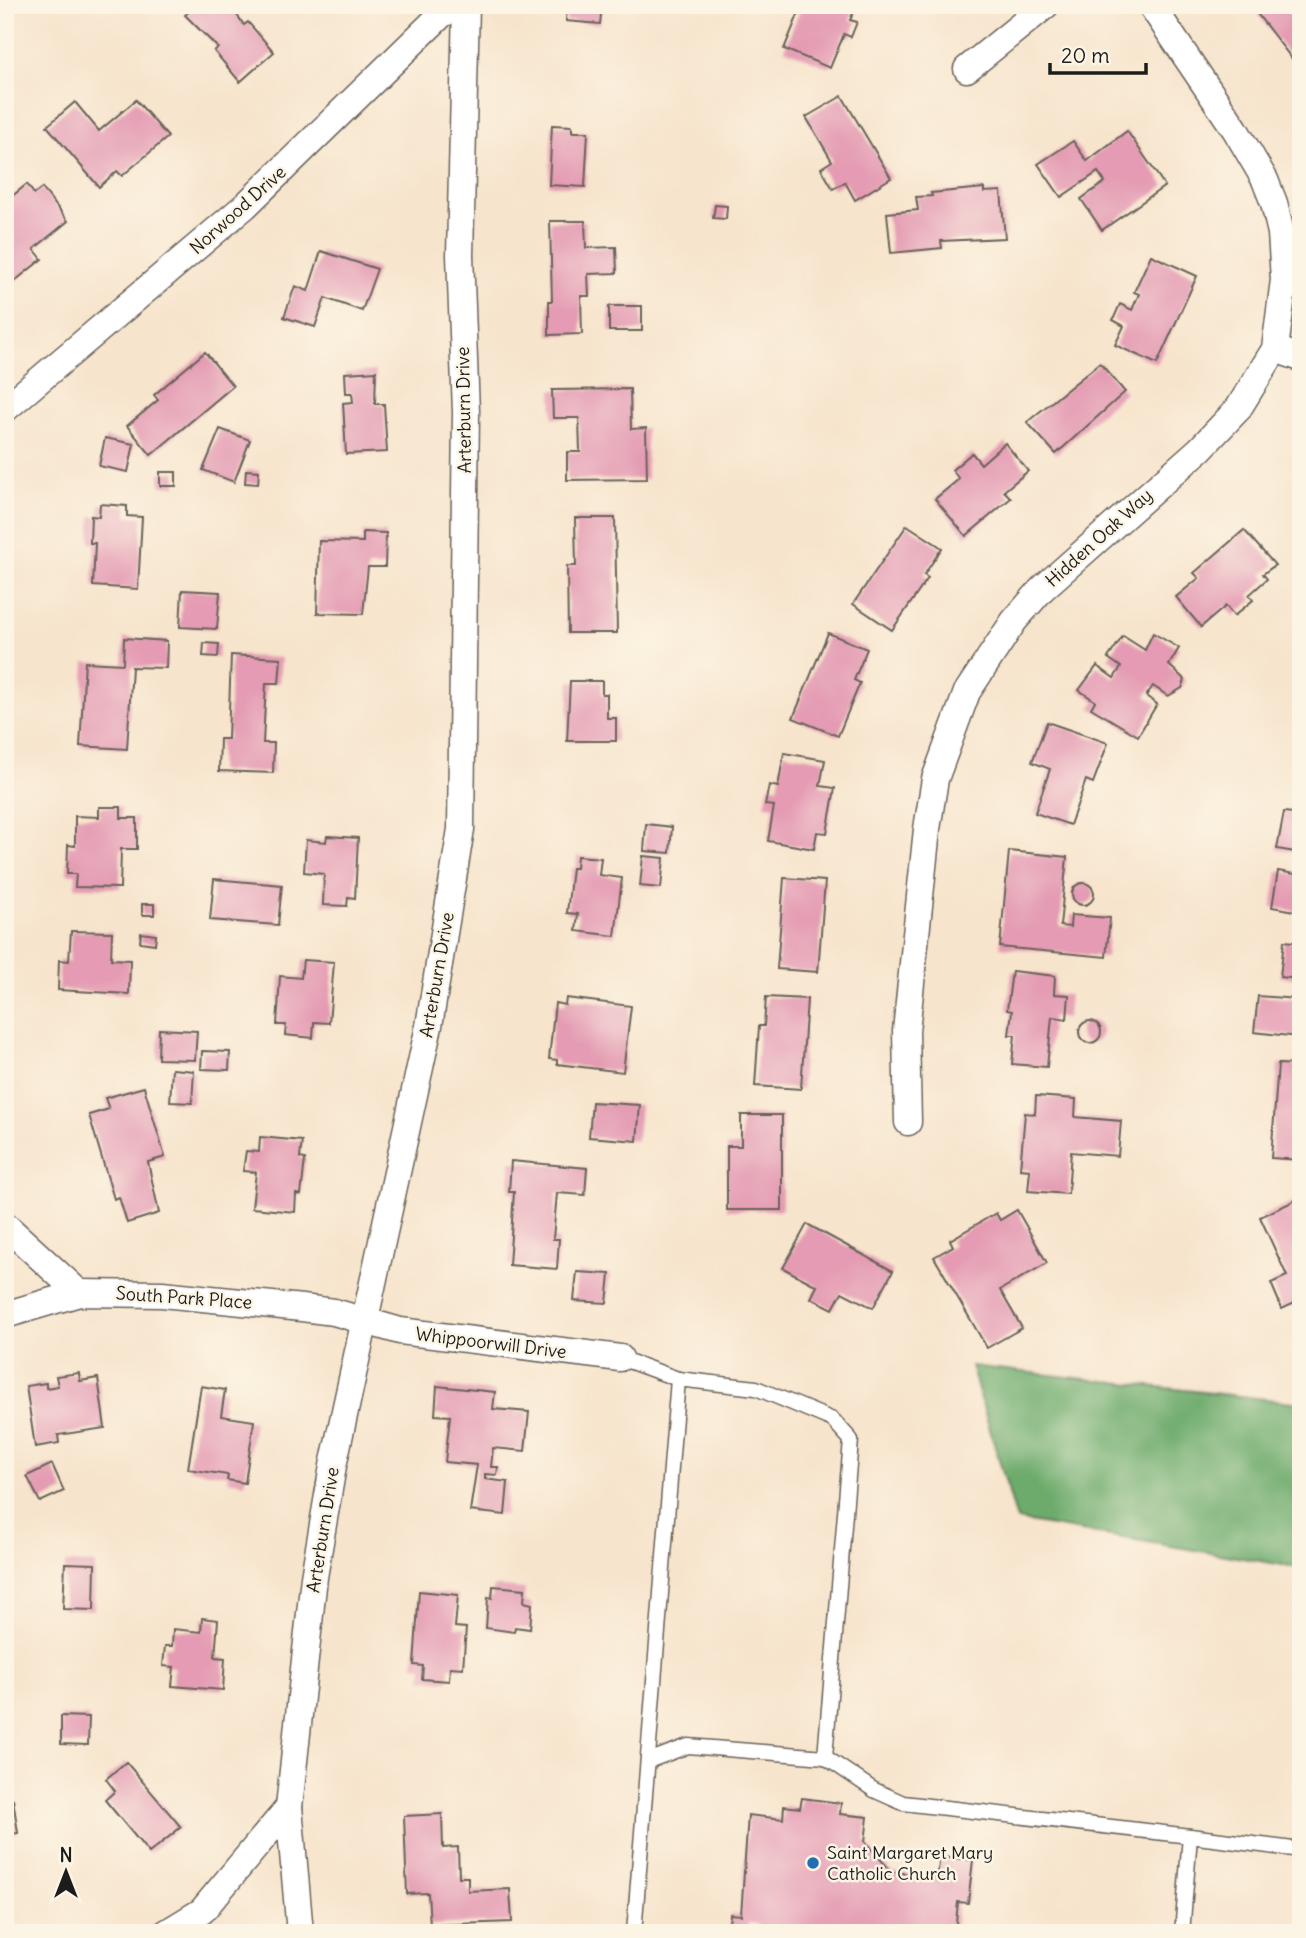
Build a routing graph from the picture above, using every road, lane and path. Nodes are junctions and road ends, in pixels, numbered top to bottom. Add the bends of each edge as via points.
1 (465, 5) edge
2 (1046, 5) edge
3 (1151, 5) edge
4 (967, 69) dead end
5 (1275, 349) junction
6 (1301, 358) edge
7 (5, 409) edge
8 (908, 1122) dead end
9 (5, 1225) edge
10 (79, 1293) junction
11 (5, 1315) edge
12 (364, 1321) junction
13 (620, 1358) joint
14 (678, 1378) junction
15 (825, 1756) junction
16 (648, 1761) junction
17 (289, 1807) junction
18 (1190, 1836) junction
19 (1301, 1850) edge
20 (166, 1933) edge
21 (300, 1933) edge
22 (634, 1933) edge
23 (1182, 1933) edge

1 - 7 street, Norwood Drive via 442,14 245,206
1 - 12 street, Arterburn Drive via 460,255 466,412 461,829 429,1026
2 - 4 street
3 - 5 street, Hidden Oak Way via 1235,129 1274,203 1284,280
5 - 6 street
5 - 8 street, Hidden Oak Way via 1238,409 1200,449 1042,589 1014,621 967,692 935,779 927,828 906,1031
9 - 10 street
10 - 11 street, South Park Place
10 - 12 street, South Park Place via 162,1294 334,1312
12 - 13 street, Whippoorwill Drive via 400,1331
12 - 17 street, Arterburn Drive via 314,1577
13 - 14 lane
14 - 15 lane via 756,1388 833,1420 851,1440
14 - 16 lane
15 - 16 lane via 688,1746
15 - 18 lane via 874,1790 903,1803
16 - 22 lane
17 - 20 street via 202,1911
17 - 21 street, Arterburn Drive
18 - 19 lane
18 - 23 lane

